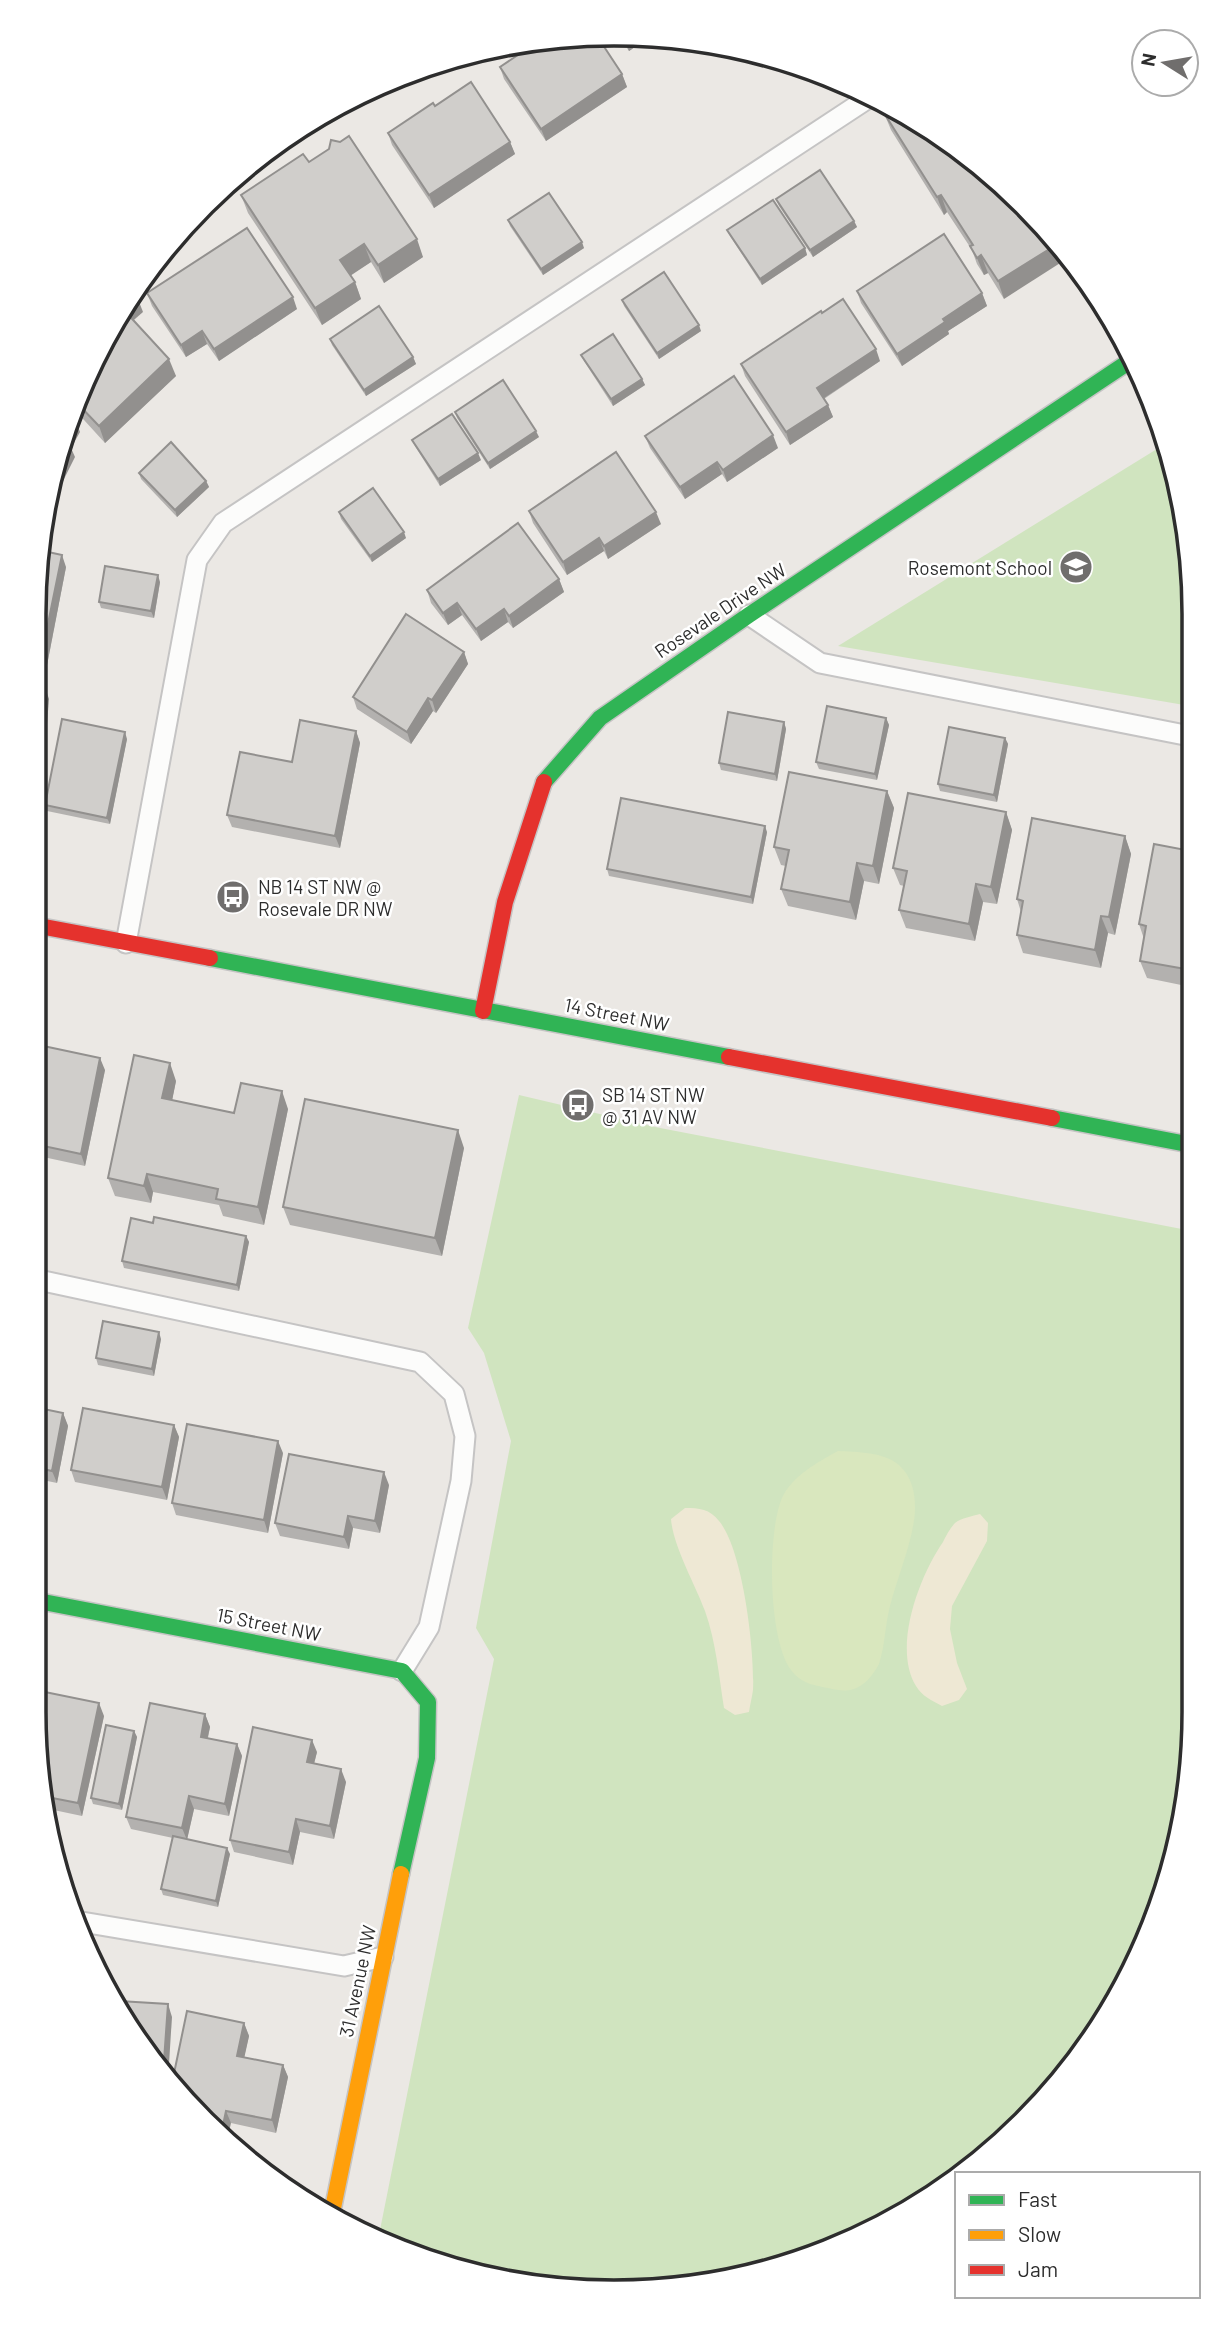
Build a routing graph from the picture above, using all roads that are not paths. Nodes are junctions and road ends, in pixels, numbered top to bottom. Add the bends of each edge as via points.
1 (862, 102) edge
2 (1125, 365) edge
3 (749, 615) junction
4 (1182, 734) edge
5 (46, 927) edge
6 (126, 943) junction
7 (483, 1011) junction
8 (1182, 1142) edge
9 (46, 1282) edge
10 (46, 1603) edge
11 (402, 1671) junction
12 (86, 1922) edge
13 (383, 1957) junction
14 (333, 2206) edge

1 - 6 lane via 223,523 197,560
2 - 3 street, Rosevale Drive NW
3 - 4 lane via 820,663
3 - 7 street, Rosevale Drive NW via 600,718 543,783 505,902
5 - 6 street, 14 Street NW
6 - 7 street, 14 Street NW
7 - 8 street, 14 Street NW
9 - 11 lane via 420,1362 454,1394 465,1436 461,1481 429,1627
10 - 11 street, 15 Street NW
11 - 13 street, 31 Avenue NW via 428,1702 426,1758
12 - 13 lane via 344,1966
13 - 14 street, 31 Avenue NW

